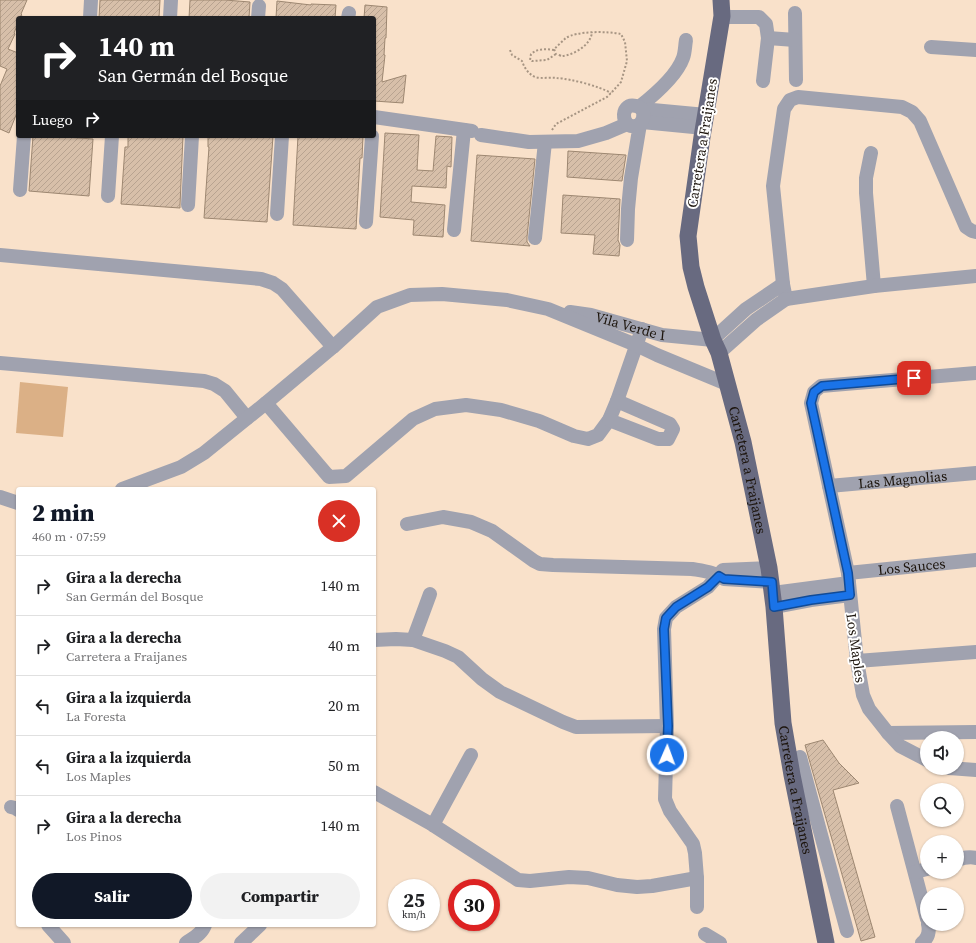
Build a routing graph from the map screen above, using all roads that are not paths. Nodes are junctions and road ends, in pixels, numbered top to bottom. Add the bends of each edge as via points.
1 (90, 0) edge
2 (171, 0) edge
3 (722, 8) edge
4 (795, 13) dead end
5 (90, 16) edge
6 (170, 16) edge
7 (768, 38) junction
8 (686, 40) dead end
9 (795, 40) junction
10 (931, 47) dead end
11 (976, 50) edge
12 (796, 80) dead end
13 (763, 81) dead end
14 (376, 117) edge
15 (638, 117) junction
16 (705, 122) junction
17 (472, 132) junction
18 (24, 138) edge
19 (112, 138) edge
20 (192, 138) edge
21 (282, 138) edge
22 (372, 138) edge
23 (548, 142) junction
24 (871, 153) dead end
25 (20, 190) dead end
26 (108, 196) dead end
27 (188, 205) dead end
28 (277, 214) dead end
29 (366, 222) dead end
30 (454, 230) dead end
31 (976, 232) edge
32 (535, 238) dead end
33 (627, 240) dead end
34 (0, 255) edge
35 (976, 276) edge
36 (783, 284) junction
37 (874, 286) junction
38 (786, 298) junction
39 (548, 309) junction
40 (642, 329) junction
41 (715, 344) junction
42 (636, 345) junction
43 (333, 347) junction
44 (0, 363) edge
45 (976, 373) edge
46 (727, 384) junction
47 (617, 401) junction
48 (266, 403) junction
49 (247, 418) junction
50 (609, 420) junction
51 (976, 473) edge
52 (830, 486) junction
53 (127, 487) edge
54 (0, 497) edge
55 (16, 501) edge
56 (407, 524) dead end
57 (976, 560) edge
58 (719, 576) junction
59 (849, 583) junction
60 (772, 587) junction
61 (430, 594) dead end
62 (376, 640) edge
63 (413, 640) junction
64 (976, 652) edge
65 (857, 661) junction
66 (668, 726) junction
67 (976, 732) edge
68 (888, 733) junction
69 (471, 755) dead end
70 (920, 756) edge
71 (800, 757) dead end
72 (964, 769) edge
73 (976, 770) edge
74 (798, 773) junction
75 (376, 793) edge
76 (897, 806) dead end
77 (433, 825) junction
78 (964, 857) edge
79 (976, 858) edge
80 (920, 867) edge
81 (697, 878) junction
82 (696, 907) dead end
83 (50, 927) edge
84 (204, 927) edge
85 (258, 927) edge
86 (847, 931) dead end
87 (929, 931) edge
88 (704, 934) dead end
89 (64, 943) edge
90 (186, 943) edge
91 (241, 943) edge
92 (720, 943) edge
93 (826, 943) edge
94 (922, 943) edge

1 - 5 street
2 - 6 street
3 - 7 street via 730,17 759,17 766,24
3 - 16 main road, Carretera a Fraijanes
4 - 9 street
7 - 9 street
7 - 13 street
8 - 15 street via 684,58
9 - 12 street
10 - 11 street
14 - 17 street
15 - 16 street
15 - 23 street via 606,133 578,141
15 - 33 street
16 - 41 main road, Carretera a Fraijanes via 688,236 691,267
17 - 23 street via 529,142
17 - 30 street
18 - 25 street
19 - 26 street
20 - 27 street
21 - 28 street
22 - 29 street
23 - 32 street
24 - 37 street via 866,194
31 - 36 street via 966,227 920,121 912,112 902,107 798,97 790,100 784,109 772,186
34 - 43 street via 261,279 282,289
35 - 37 street
36 - 38 street
36 - 41 street via 746,309
37 - 38 street
38 - 41 street via 756,320
39 - 40 street, Vila Verde I via 591,315
39 - 42 street
39 - 43 street via 507,300 442,294 410,295 377,307
40 - 41 street, Vila Verde I
40 - 42 street
41 - 46 main road, Carretera a Fraijanes
42 - 46 street
42 - 47 street
43 - 48 street
44 - 49 street via 204,381 225,391
45 - 52 street, Los Maples via 822,386 814,392 811,403
46 - 60 main road, Carretera a Fraijanes via 743,442
47 - 50 street
47 - 50 street via 670,424 673,429 668,439 658,439
48 - 49 street
48 - 50 street via 329,477 346,476 412,418 435,409 466,405 501,410 588,439 598,435
49 - 53 street via 204,453 181,467
51 - 52 street, Las Magnolias
52 - 59 street, Los Maples
54 - 55 street
56 - 58 street via 443,517 471,522 492,531 540,564 692,569
57 - 59 street, Los Sauces
58 - 60 street, Los Sauces via 724,570
58 - 66 street via 708,587 676,607 666,618 664,629
59 - 60 street, Los Sauces
59 - 65 street, Los Maples
60 - 74 main road, Carretera a Fraijanes via 783,723
61 - 63 street
62 - 63 street
63 - 66 street via 458,657 500,692 563,722 576,726
64 - 65 street
65 - 68 street, Los Maples via 866,702
66 - 81 street via 665,799 670,811 693,844
67 - 68 street
68 - 70 street, Los Maples via 900,746
69 - 77 street
71 - 74 street
72 - 73 street
74 - 86 street
74 - 93 main road, Carretera a Fraijanes
75 - 77 street
76 - 80 street
77 - 81 street via 518,880 569,877 652,886
78 - 79 street
81 - 82 street
83 - 89 street
84 - 90 street via 201,933
85 - 91 street
87 - 94 street via 926,940
88 - 92 street

